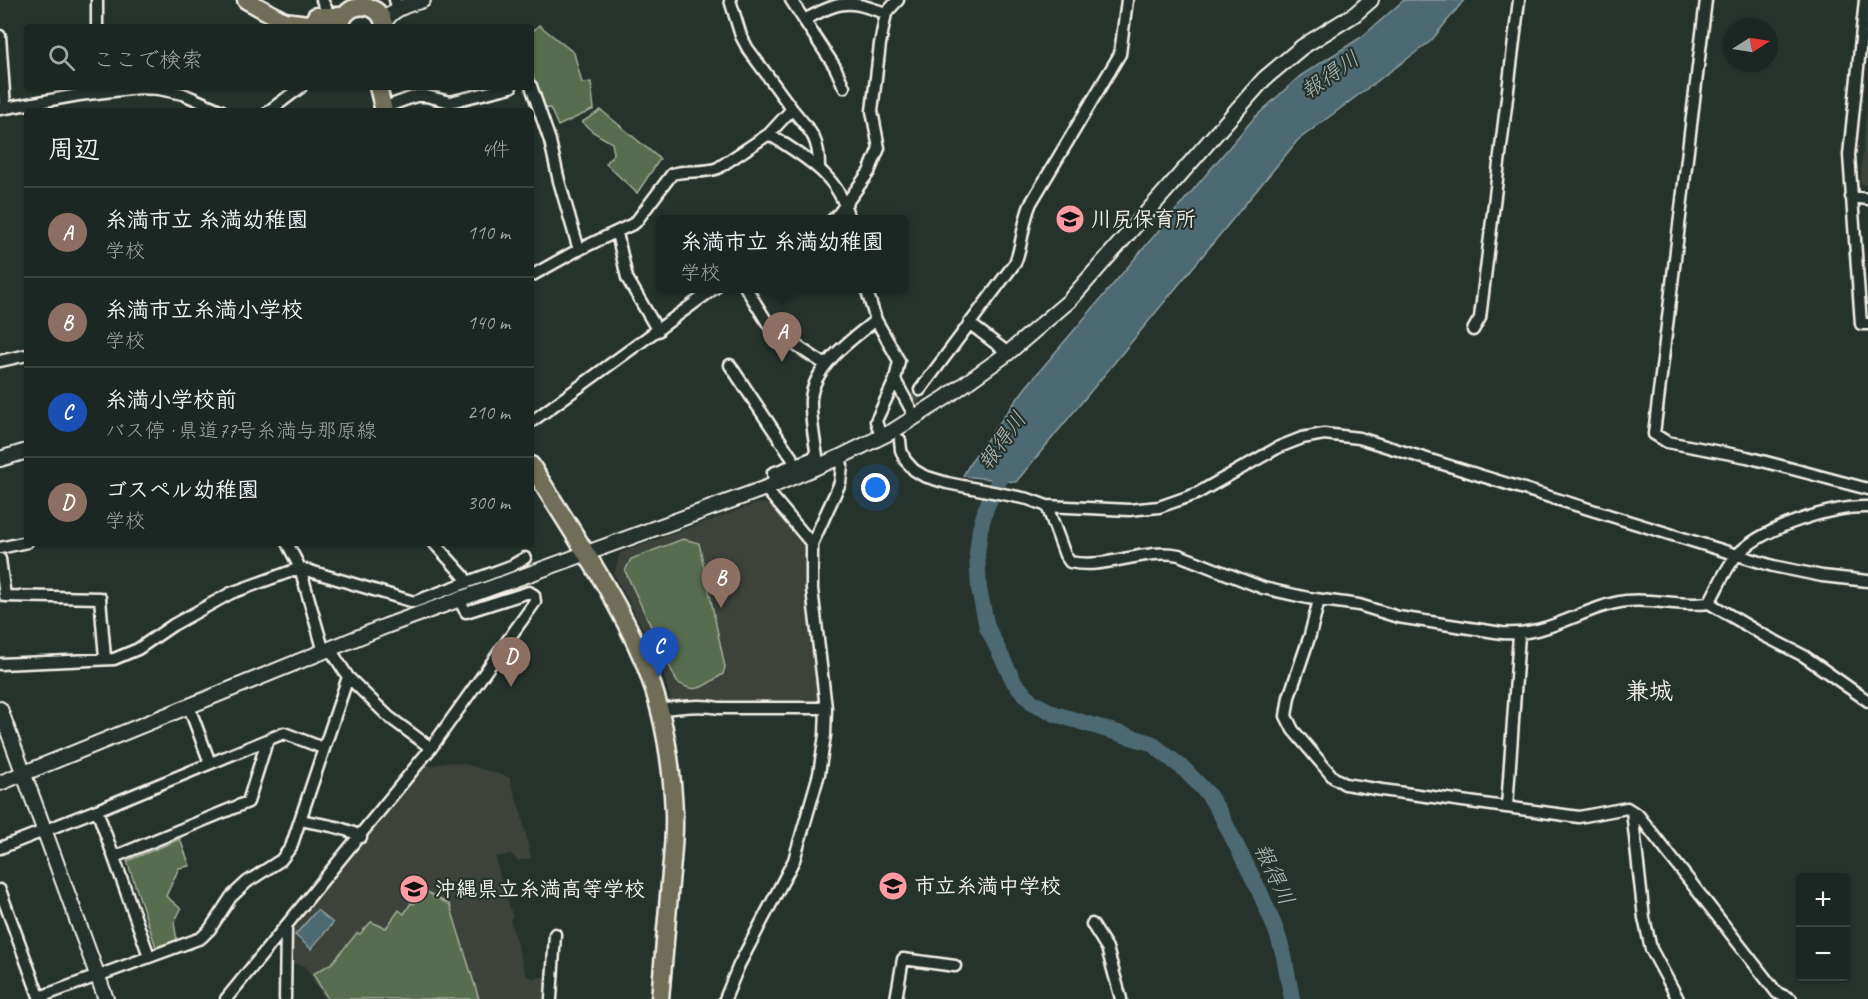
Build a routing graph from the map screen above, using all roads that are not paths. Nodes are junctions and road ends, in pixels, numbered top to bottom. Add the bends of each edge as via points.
1 (97, 0) edge
2 (246, 0) edge
3 (322, 0) edge
4 (423, 0) edge
5 (730, 0) edge
6 (791, 0) edge
7 (897, 0) edge
8 (1127, 0) edge
9 (1371, 0) edge
10 (1519, 0) edge
11 (1706, 0) edge
12 (1865, 0) edge
13 (398, 1) edge
14 (371, 4) edge
15 (261, 9) junction
16 (886, 14) junction
17 (341, 16) edge
18 (804, 20) junction
19 (97, 24) edge
20 (286, 24) edge
21 (384, 24) edge
22 (385, 24) edge
23 (0, 36) edge
24 (844, 87) dead end
25 (98, 90) edge
26 (164, 90) edge
27 (297, 90) edge
28 (379, 90) edge
29 (385, 90) edge
30 (499, 90) edge
31 (532, 90) edge
32 (34, 107) edge
33 (2, 108) edge
34 (215, 108) edge
35 (273, 108) edge
36 (386, 108) edge
37 (387, 108) edge
38 (391, 108) edge
39 (792, 109) junction
40 (769, 134) junction
41 (819, 166) junction
42 (1851, 197) junction
43 (1868, 199) edge
44 (846, 203) junction
45 (836, 215) edge
46 (848, 215) edge
47 (617, 233) junction
48 (579, 250) junction
49 (534, 274) edge
50 (708, 293) edge
51 (749, 293) edge
52 (868, 293) edge
53 (876, 320) junction
54 (969, 323) junction
55 (1868, 324) edge
56 (1473, 330) dead end
57 (658, 331) junction
58 (1008, 354) junction
59 (24, 356) edge
60 (0, 361) edge
61 (730, 365) dead end
62 (826, 365) junction
63 (895, 380) junction
64 (920, 390) tunnel mouth
65 (915, 417) junction
66 (534, 420) edge
67 (881, 437) junction
68 (900, 440) dead end
69 (24, 452) edge
70 (840, 457) junction
71 (0, 459) edge
72 (796, 464) junction
73 (534, 470) edge
74 (769, 487) junction
75 (1868, 489) edge
76 (1047, 506) junction
77 (1868, 507) edge
78 (24, 543) edge
79 (812, 544) junction
80 (289, 546) edge
81 (437, 546) edge
82 (0, 548) edge
83 (586, 555) junction
84 (1737, 555) junction
85 (525, 558) dead end
86 (0, 559) edge
87 (300, 568) junction
88 (1868, 581) edge
89 (467, 582) junction
90 (403, 599) junction
91 (459, 600) junction
92 (1319, 600) junction
93 (1709, 603) junction
94 (409, 618) junction
95 (1519, 634) junction
96 (327, 650) junction
97 (105, 658) junction
98 (0, 664) edge
99 (348, 677) junction
100 (1868, 701) edge
101 (189, 707) junction
102 (826, 708) junction
103 (0, 709) edge
104 (659, 710) junction
105 (267, 741) junction
106 (323, 748) junction
107 (431, 748) junction
108 (210, 763) junction
109 (23, 774) junction
110 (0, 783) edge
111 (1507, 807) junction
112 (97, 810) junction
113 (1632, 811) junction
114 (301, 820) junction
115 (44, 829) junction
116 (361, 837) junction
117 (0, 848) edge
118 (114, 857) junction
119 (0, 890) edge
120 (1092, 924) dead end
121 (286, 926) junction
122 (555, 934) dead end
123 (149, 956) junction
124 (955, 966) dead end
125 (98, 975) junction
126 (40, 998) edge
127 (106, 999) edge
128 (226, 999) edge
129 (285, 999) edge
130 (550, 999) edge
131 (660, 999) edge
132 (725, 999) edge
133 (896, 999) edge
134 (1121, 999) edge
135 (1677, 999) edge
136 (1791, 999) edge

1 - 19 street
2 - 15 main road
3 - 17 street via 326,8
4 - 22 street via 393,12
5 - 39 street via 748,49
6 - 18 street
7 - 16 street
8 - 54 street via 1120,54 1031,204 1015,263
9 - 58 street via 1302,47 1264,79 1069,301
10 - 56 street via 1480,318
11 - 75 street via 1654,434 1667,442 1746,457
12 - 42 street via 1849,155
13 - 14 street
14 - 17 main road via 357,4
14 - 21 main road
15 - 17 main road
15 - 20 main road
16 - 18 street via 846,4
16 - 44 street via 872,111 879,148 869,172
17 - 20 main road
18 - 24 street
23 - 33 street
25 - 32 street
26 - 34 street
27 - 35 street
28 - 36 main road
29 - 37 main road
30 - 38 street via 450,102 416,96
31 - 48 street
32 - 33 street
39 - 40 street
39 - 41 street via 817,141
40 - 41 street
40 - 47 street via 712,171 672,174 635,223
41 - 44 street
42 - 43 street
42 - 55 street via 1861,324
44 - 45 street
44 - 46 street
47 - 48 street
47 - 57 street via 627,278
48 - 49 street
50 - 57 street
51 - 62 street via 772,330
52 - 53 street
53 - 62 street
53 - 63 street via 899,361
54 - 58 street
54 - 64 street
57 - 66 street
58 - 65 street
59 - 60 street
61 - 72 street
62 - 72 street via 811,397 817,456
63 - 65 street
63 - 67 street via 876,421
65 - 67 street
67 - 70 street
68 - 76 street via 901,450 914,470 924,476
69 - 71 street
70 - 74 street
70 - 79 street via 840,483
72 - 74 street via 773,473
73 - 83 main road
74 - 79 street
74 - 83 street
76 - 84 street via 1129,510 1159,507 1196,494 1279,447 1324,434 1359,438
76 - 92 street via 1070,562 1091,564 1166,552 1263,588
77 - 84 street via 1829,511 1770,532
78 - 82 street
79 - 102 street via 812,589
80 - 87 street
81 - 89 street
83 - 91 street
83 - 104 main road via 636,647
84 - 88 street via 1822,576
84 - 93 street
85 - 89 street
86 - 97 street via 5,596 100,598
87 - 90 street
87 - 96 street
87 - 97 street via 231,593 138,649 114,659
89 - 90 street via 414,602
90 - 94 street
91 - 94 street
91 - 107 street via 465,612 529,592 535,602
92 - 95 street via 1359,605 1398,617
92 - 111 street via 1286,716 1333,777 1345,784 1373,789
93 - 95 street via 1627,601
93 - 100 street via 1804,656
94 - 96 street
95 - 111 street
96 - 99 street
96 - 101 street
97 - 98 street
99 - 106 street
99 - 107 street via 389,717
101 - 108 street
101 - 109 street
102 - 104 street via 710,706
102 - 132 street via 819,774 797,851
103 - 109 street
104 - 131 main road via 674,814
105 - 106 street via 284,733
105 - 108 street
105 - 118 street via 249,802
106 - 114 street
107 - 116 street
108 - 112 street
109 - 110 street
109 - 115 street
111 - 113 street via 1579,817 1621,808
112 - 115 street
112 - 118 street
113 - 135 street via 1651,949
113 - 136 street via 1771,986
114 - 116 street via 350,830
114 - 123 street via 291,847 281,860 231,897 201,938
115 - 117 street
115 - 125 street
116 - 121 street
118 - 123 street
119 - 126 street
120 - 134 street via 1110,955
121 - 128 street
121 - 129 street
122 - 130 street
123 - 125 street
124 - 133 street via 903,959
125 - 126 street
125 - 127 street

